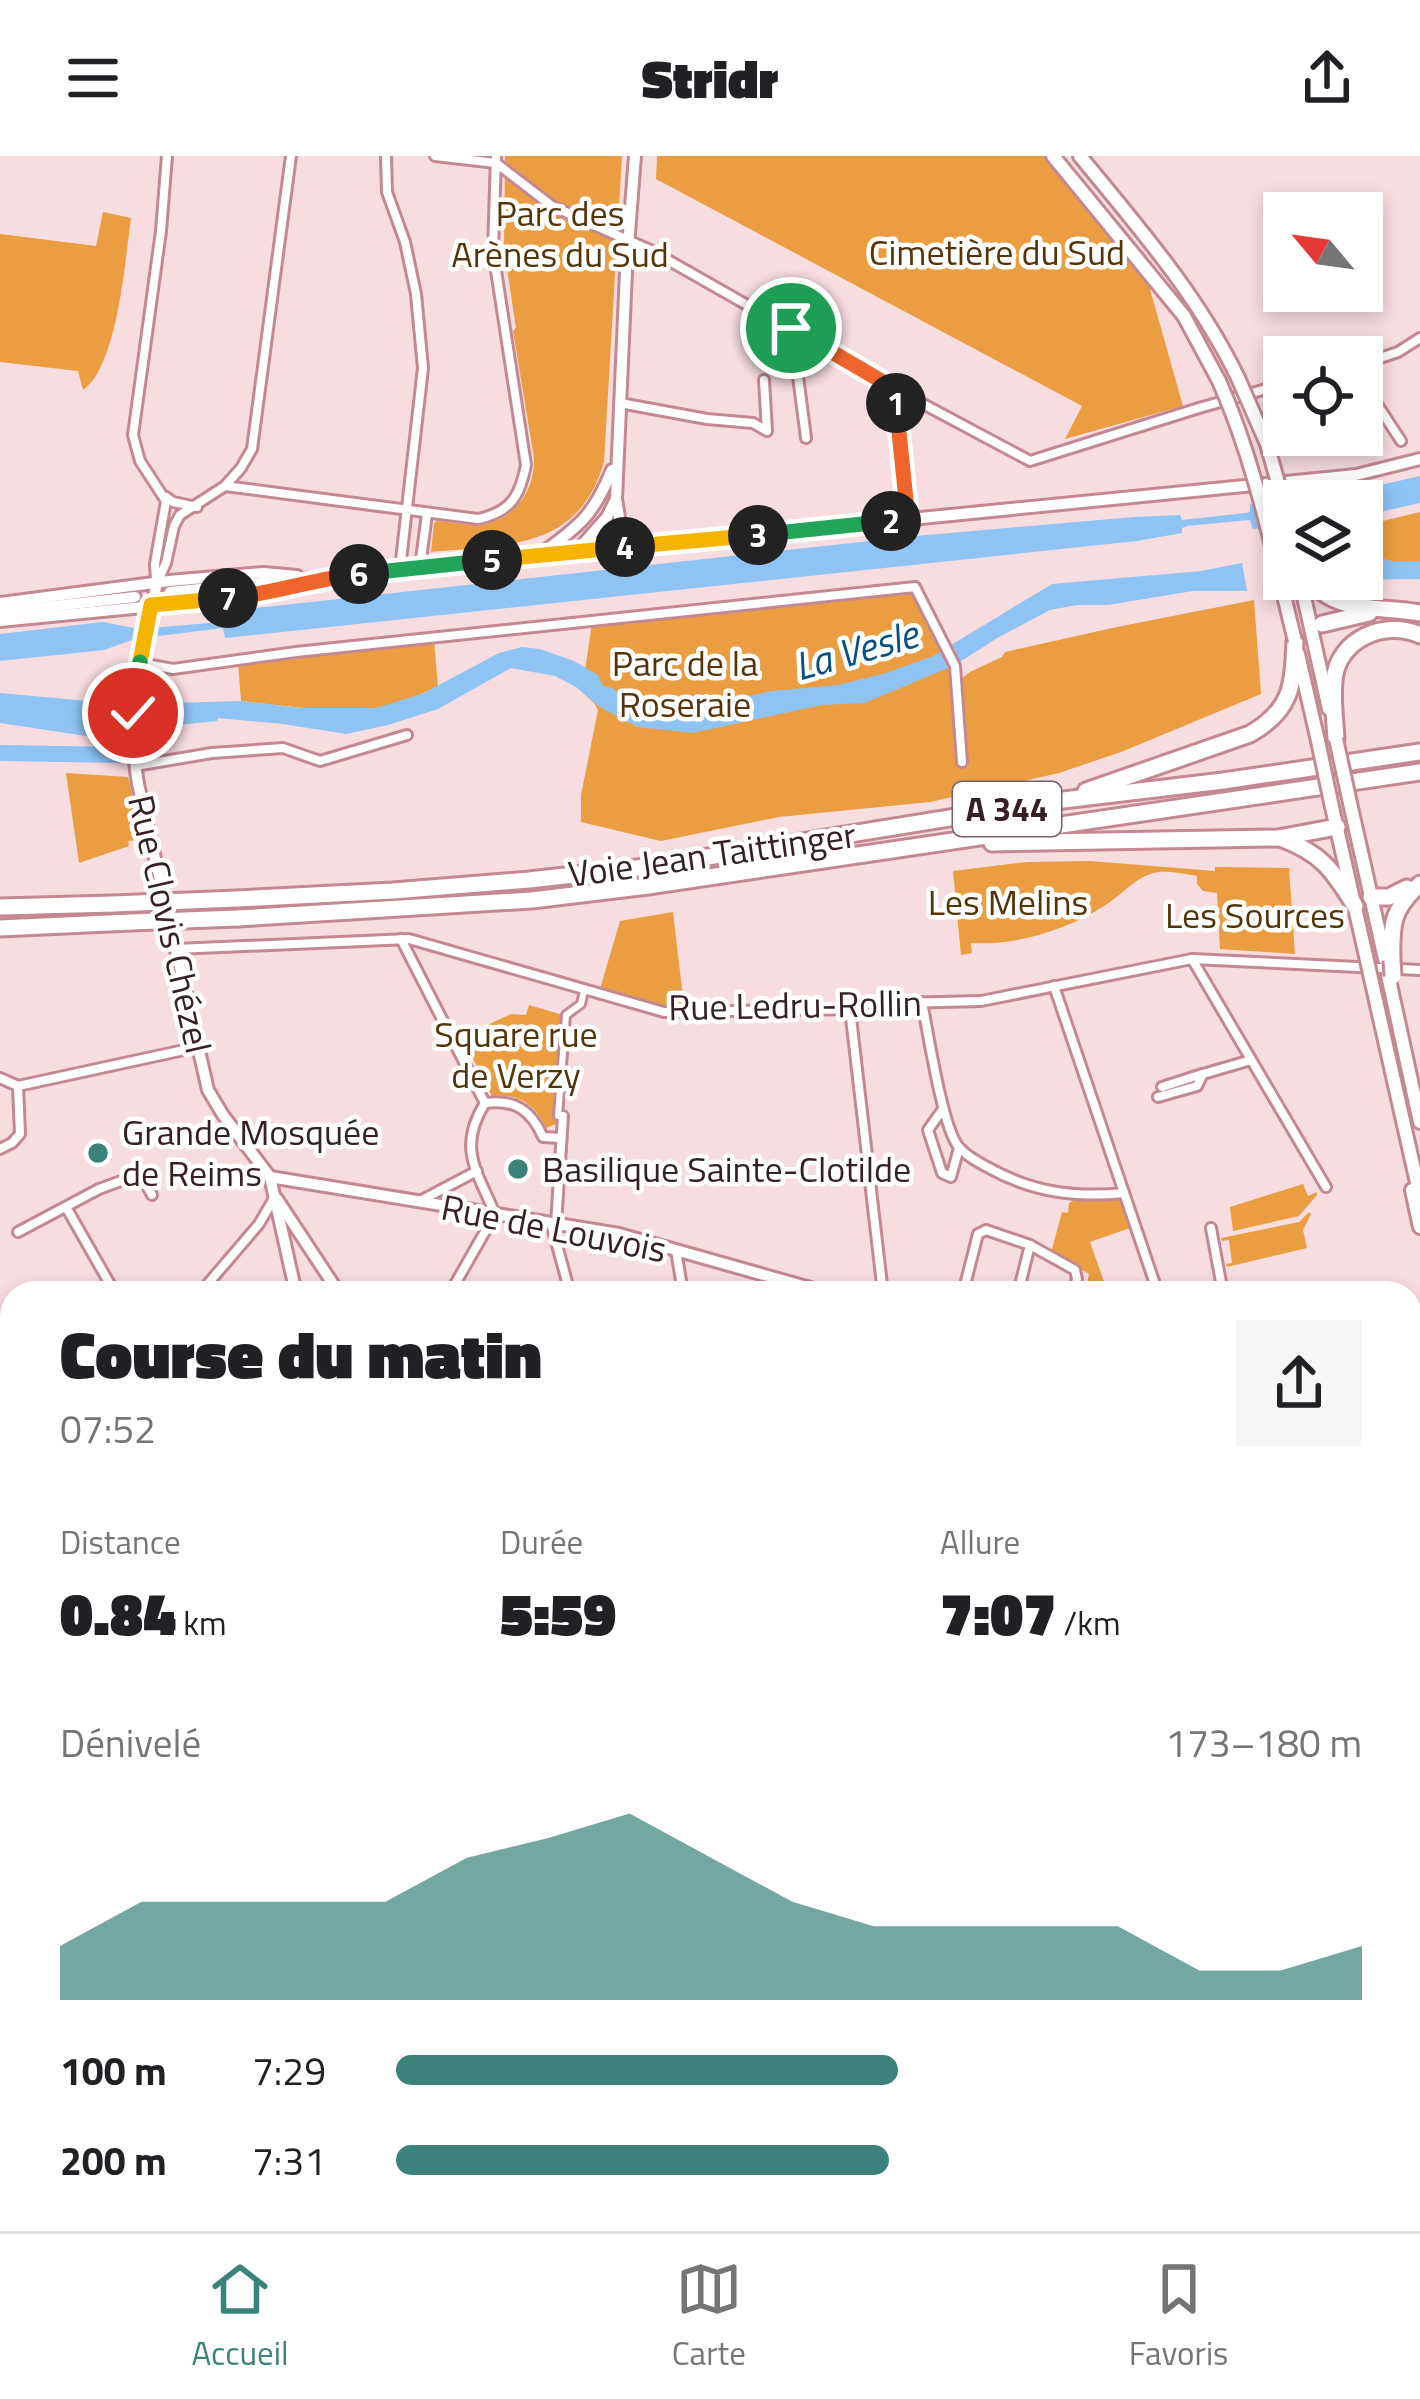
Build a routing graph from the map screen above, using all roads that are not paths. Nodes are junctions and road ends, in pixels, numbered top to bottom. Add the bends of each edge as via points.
1 (167, 156) edge
2 (291, 156) edge
3 (386, 156) edge
4 (435, 156) edge
5 (635, 156) edge
6 (1053, 156) edge
7 (1080, 156) edge
8 (496, 160) edge
9 (629, 241) junction
10 (791, 328) junction
11 (1420, 338) edge
12 (1383, 357) edge
13 (764, 380) dead end
14 (895, 389) junction
15 (1263, 390) edge
16 (620, 403) junction
17 (1383, 413) edge
18 (806, 438) dead end
19 (1401, 441) dead end
20 (1420, 459) edge
21 (616, 461) junction
22 (1277, 480) edge
23 (225, 486) junction
24 (616, 499) junction
25 (166, 500) junction
26 (197, 506) junction
27 (407, 510) junction
28 (427, 514) junction
29 (908, 519) junction
30 (632, 546) junction
31 (576, 552) junction
32 (542, 554) junction
33 (420, 568) junction
34 (400, 570) junction
35 (324, 578) junction
36 (157, 583) junction
37 (170, 592) dead end
38 (136, 597) dead end
39 (1307, 600) edge
40 (1334, 600) edge
41 (0, 608) edge
42 (151, 609) junction
43 (1384, 610) junction
44 (1420, 613) edge
45 (0, 621) edge
46 (1317, 627) junction
47 (1420, 635) edge
48 (1295, 641) junction
49 (141, 657) junction
50 (407, 735) dead end
51 (1336, 739) junction
52 (1420, 740) edge
53 (1420, 752) edge
54 (1369, 760) junction
55 (962, 762) dead end
56 (135, 766) junction
57 (1420, 772) edge
58 (1055, 801) junction
59 (1346, 825) junction
60 (1278, 838) junction
61 (947, 842) junction
62 (1420, 883) edge
63 (1371, 897) junction
64 (1353, 898) junction
65 (0, 908) edge
66 (0, 928) edge
67 (400, 939) junction
68 (176, 949) junction
69 (1192, 959) junction
70 (1389, 967) junction
71 (1420, 970) edge
72 (1054, 986) junction
73 (584, 991) junction
74 (1393, 994) joint
75 (922, 1002) junction
76 (850, 1010) junction
77 (198, 1047) junction
78 (1251, 1060) junction
79 (0, 1078) edge
80 (1395, 1083) junction
81 (18, 1086) junction
82 (1160, 1092) dead end
83 (485, 1103) junction
84 (944, 1108) junction
85 (562, 1116) joint
86 (1420, 1122) edge
87 (561, 1138) junction
88 (959, 1148) junction
89 (0, 1149) edge
90 (477, 1171) junction
91 (270, 1177) junction
92 (1326, 1187) dead end
93 (1124, 1193) junction
94 (152, 1195) dead end
95 (275, 1196) junction
96 (1420, 1196) edge
97 (418, 1202) junction
98 (66, 1207) junction
99 (495, 1214) junction
100 (553, 1223) junction
101 (1211, 1228) dead end
102 (1420, 1228) edge
103 (18, 1232) dead end
104 (306, 1243) junction
105 (1030, 1245) junction
106 (676, 1250) junction
107 (286, 1251) junction
108 (108, 1281) edge
109 (210, 1281) edge
110 (293, 1281) edge
111 (331, 1281) edge
112 (457, 1281) edge
113 (567, 1281) edge
114 (681, 1281) edge
115 (786, 1281) edge
116 (882, 1281) edge
117 (966, 1281) edge
118 (1021, 1281) edge
119 (1076, 1281) edge
120 (1154, 1281) edge
121 (1221, 1281) edge

1 - 25 street via 134,435 140,461
2 - 23 street via 254,441
3 - 27 street via 423,362
4 - 8 street
5 - 9 street
6 - 48 main road, bridge via 1184,316 1219,381 1250,461
7 - 22 main road, bridge via 1219,340
8 - 9 street via 552,206
8 - 28 street via 493,251 526,465 522,487 495,515
9 - 10 street
9 - 16 street
10 - 14 street
10 - 18 street
11 - 12 street
13 - 16 street via 767,431
14 - 15 street via 1030,461
14 - 29 street
16 - 21 street
17 - 19 street
20 - 29 street via 1356,475
21 - 24 street
21 - 32 street via 598,503
23 - 26 street
23 - 27 street
24 - 30 street
24 - 31 street
25 - 26 street
25 - 36 street
26 - 36 street via 174,526
27 - 28 street
27 - 34 street
28 - 33 street
29 - 30 street
30 - 31 street
31 - 32 street
32 - 33 street
33 - 34 street
34 - 35 street
35 - 36 street via 263,573
35 - 37 street
35 - 42 street via 266,595
36 - 41 street
36 - 42 street, Rue Clovis Chézel
38 - 41 street
39 - 46 main road
40 - 43 highway
42 - 45 street
42 - 49 street, Rue Clovis Chézel
43 - 44 highway
43 - 46 highway
46 - 48 main road
46 - 51 main road
47 - 51 highway via 1389,628 1348,649 1334,681
48 - 58 highway via 1290,694 1268,724
48 - 59 main road, bridge via 1332,807
49 - 55 street via 172,668 915,587 955,666
49 - 56 street, Rue Clovis Chézel
50 - 56 street via 320,761 283,748
51 - 59 main road, bridge via 1350,803
52 - 54 highway
53 - 54 highway, Voie Jean Taittinger / A 344
54 - 58 highway, Voie Jean Taittinger / A 344
56 - 68 street, Rue Clovis Chézel
57 - 61 highway, Voie Jean Taittinger / A 344
58 - 65 highway, Voie Jean Taittinger / A 344, bridge via 646,867 439,888
59 - 60 highway
59 - 63 main road
59 - 64 main road
60 - 61 highway
60 - 64 highway via 1325,863
61 - 66 highway, Voie Jean Taittinger / A 344, bridge via 532,900
62 - 63 highway
62 - 70 highway via 1396,913
63 - 64 main road
63 - 70 main road
64 - 80 main road, bridge
67 - 68 street, Rue Ledru-Rollin
67 - 73 street, Rue Ledru-Rollin
67 - 83 street
68 - 77 street, Rue Clovis Chézel
69 - 71 street, Rue Ledru-Rollin
69 - 72 street, Rue Ledru-Rollin
69 - 78 street
70 - 74 highway
72 - 75 street, Rue Ledru-Rollin
72 - 93 street
73 - 76 street, Rue Ledru-Rollin via 664,1012
73 - 85 street via 566,1015
74 - 86 main road
75 - 76 street, Rue Ledru-Rollin
75 - 84 street
76 - 116 street
77 - 81 street
77 - 91 street, Rue Clovis Chézel via 208,1090
78 - 82 street via 1203,1074 1197,1086
78 - 92 street
79 - 81 street
80 - 96 main road
80 - 102 main road
81 - 89 street via 20,1134
83 - 87 street via 514,1103 543,1137
83 - 90 street via 470,1134
84 - 88 street
84 - 88 street via 928,1130 942,1174 951,1177
85 - 87 street
87 - 100 street
88 - 93 street via 1028,1187
90 - 97 street, Rue de Louvois
90 - 99 street
91 - 95 street
91 - 97 street, Rue de Louvois
93 - 120 street
94 - 98 street via 145,1182 129,1178
95 - 104 street
95 - 107 street
95 - 109 street
97 - 99 street, Rue de Louvois
98 - 103 street
98 - 108 street
99 - 100 street, Rue de Louvois
99 - 112 street
100 - 106 street, Rue de Louvois
100 - 113 street
101 - 121 street
104 - 107 street
104 - 111 street
105 - 117 street via 978,1234
105 - 118 street
105 - 119 street via 1075,1270
106 - 114 street
106 - 115 street, Rue de Louvois
107 - 110 street

